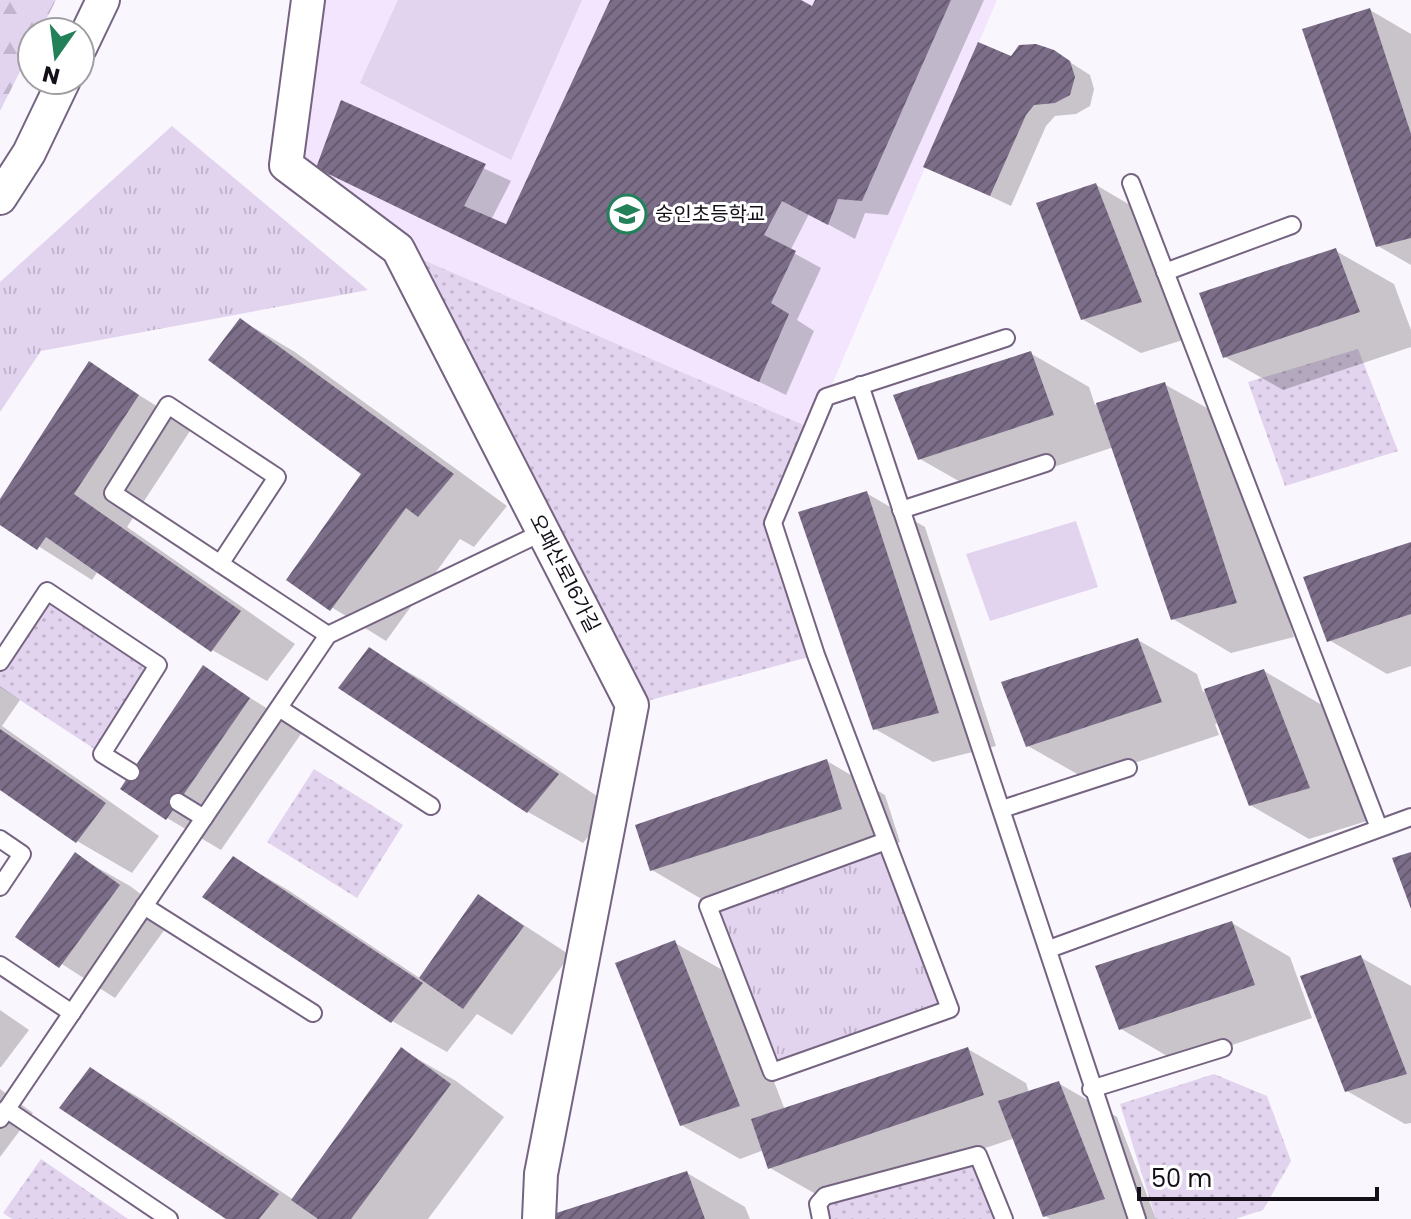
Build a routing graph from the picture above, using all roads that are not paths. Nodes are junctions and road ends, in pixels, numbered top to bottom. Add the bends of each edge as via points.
1 (308, 0) edge
2 (56, 96) edge
3 (1131, 183) dead end
4 (0, 198) edge
5 (1292, 225) dead end
6 (1165, 272) junction
7 (1006, 338) dead end
8 (860, 385) junction
9 (1046, 463) dead end
10 (901, 510) junction
11 (543, 532) junction
12 (220, 564) junction
13 (328, 635) junction
14 (0, 662) edge
15 (279, 708) junction
16 (1128, 768) dead end
17 (131, 772) dead end
18 (178, 802) dead end
19 (431, 806) dead end
20 (1002, 809) junction
21 (1411, 817) edge
22 (204, 818) junction
23 (1379, 828) junction
24 (0, 839) edge
25 (886, 841) junction
26 (0, 887) edge
27 (144, 906) junction
28 (1049, 949) junction
29 (0, 965) edge
30 (72, 1013) junction
31 (313, 1013) dead end
32 (1223, 1048) dead end
33 (1091, 1089) junction
34 (3, 1114) edge
35 (169, 1219) edge
36 (539, 1219) edge
37 (821, 1219) edge
38 (1004, 1219) edge
39 (1137, 1219) edge

1 - 11 street, 오패산로16가길 via 286,165 398,249
2 - 4 street
3 - 6 lane
5 - 6 lane
6 - 23 lane
7 - 8 lane
8 - 10 lane
8 - 25 lane via 826,397 773,523
9 - 10 lane
10 - 20 lane
11 - 13 lane
11 - 36 street, 오패산로16가길 via 632,705 541,1174
12 - 12 lane via 113,493 168,405 277,477
12 - 13 lane
13 - 15 lane
14 - 17 lane via 47,591 158,665 102,754
15 - 19 lane
15 - 22 lane
16 - 20 lane
18 - 22 lane
20 - 28 lane
21 - 23 lane
22 - 27 lane
23 - 28 lane
24 - 26 lane via 22,854
25 - 25 lane via 950,1009 772,1072 708,906
27 - 30 lane
27 - 31 lane
28 - 33 lane
29 - 30 lane
30 - 34 lane
32 - 33 lane
33 - 39 lane
34 - 35 lane
37 - 38 lane via 818,1204 825,1196 978,1155

